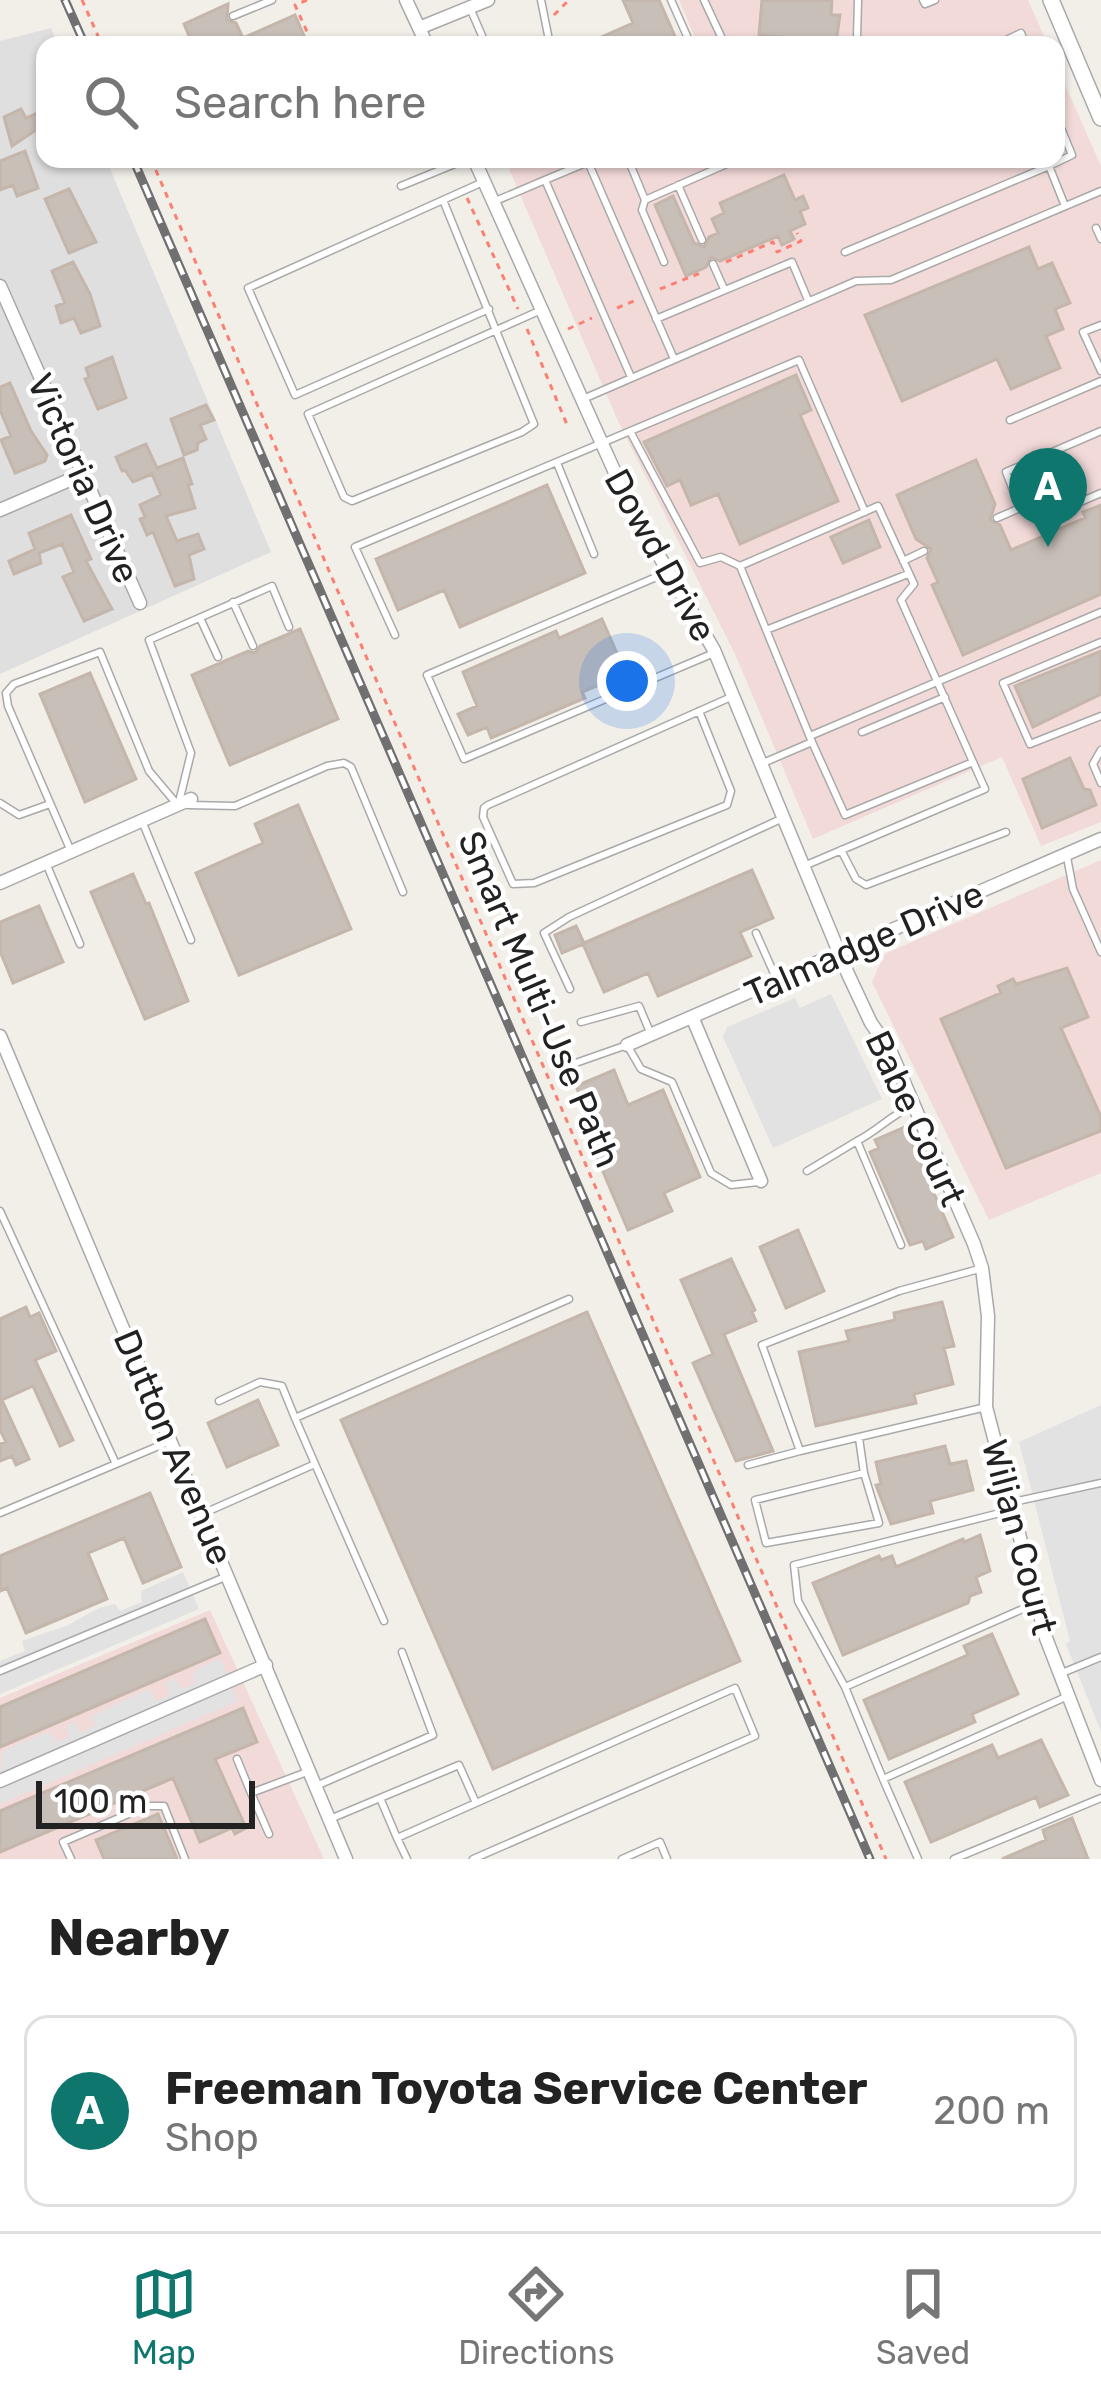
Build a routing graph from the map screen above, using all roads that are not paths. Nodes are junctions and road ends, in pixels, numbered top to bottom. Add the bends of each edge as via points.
1 (272, 0) edge
2 (406, 0) edge
3 (488, 0) edge
4 (541, 0) edge
5 (671, 0) edge
6 (704, 0) edge
7 (859, 0) edge
8 (923, 0) edge
9 (935, 0) edge
10 (1052, 0) edge
11 (470, 8) junction
12 (233, 16) dead end
13 (419, 28) junction
14 (423, 36) edge
15 (482, 36) edge
16 (548, 36) edge
17 (687, 36) edge
18 (721, 36) edge
19 (857, 36) edge
20 (1101, 118) edge
21 (447, 168) edge
22 (475, 168) edge
23 (573, 168) edge
24 (591, 168) edge
25 (632, 168) edge
26 (718, 168) edge
27 (1044, 168) edge
28 (1050, 168) edge
29 (713, 170) joint
30 (544, 180) junction
31 (483, 182) junction
32 (679, 185) junction
33 (401, 186) dead end
34 (1101, 191) edge
35 (443, 200) junction
36 (645, 200) junction
37 (493, 202) junction
38 (1065, 206) junction
39 (1096, 228) dead end
40 (1101, 239) edge
41 (702, 240) dead end
42 (845, 252) dead end
43 (664, 262) dead end
44 (713, 264) dead end
45 (0, 286) edge
46 (724, 289) junction
47 (808, 301) junction
48 (489, 309) junction
49 (541, 310) junction
50 (656, 319) junction
51 (1101, 325) edge
52 (497, 329) junction
53 (674, 359) junction
54 (1101, 371) edge
55 (631, 376) junction
56 (1101, 381) edge
57 (580, 400) junction
58 (1010, 420) dead end
59 (1101, 431) edge
60 (631, 433) junction
61 (602, 446) junction
62 (556, 461) junction
63 (81, 475) junction
64 (1101, 493) edge
65 (1020, 508) junction
66 (0, 510) edge
67 (865, 512) junction
68 (997, 518) dead end
69 (925, 551) dead end
70 (594, 554) dead end
71 (903, 561) junction
72 (740, 566) junction
73 (668, 572) junction
74 (909, 574) junction
75 (233, 602) junction
76 (140, 603) dead end
77 (1101, 611) edge
78 (200, 618) junction
79 (289, 627) dead end
80 (766, 630) junction
81 (395, 635) dead end
82 (1101, 642) edge
83 (253, 646) dead end
84 (716, 653) junction
85 (218, 657) dead end
86 (937, 679) junction
87 (734, 695) junction
88 (945, 698) junction
89 (4, 708) edge
90 (699, 711) junction
91 (1101, 716) edge
92 (862, 733) dead end
93 (811, 739) junction
94 (1101, 750) edge
95 (973, 761) junction
96 (760, 765) junction
97 (1101, 783) edge
98 (0, 802) edge
99 (184, 802) junction
100 (50, 804) junction
101 (783, 818) junction
102 (142, 821) junction
103 (1006, 832) dead end
104 (1101, 839) edge
105 (842, 850) junction
106 (71, 852) junction
107 (1066, 854) junction
108 (46, 863) junction
109 (804, 866) junction
110 (0, 883) edge
111 (403, 892) dead end
112 (756, 933) dead end
113 (191, 940) dead end
114 (80, 944) dead end
115 (1101, 952) edge
116 (840, 954) junction
117 (778, 982) junction
118 (570, 989) dead end
119 (693, 1019) junction
120 (580, 1022) dead end
121 (652, 1035) junction
122 (0, 1036) edge
123 (627, 1045) junction
124 (567, 1066) dead end
125 (915, 1105) junction
126 (856, 1141) junction
127 (807, 1171) dead end
128 (761, 1181) joint
129 (0, 1211) edge
130 (901, 1245) dead end
131 (982, 1268) junction
132 (985, 1285) joint
133 (569, 1299) dead end
134 (219, 1401) dead end
135 (986, 1407) junction
136 (295, 1418) junction
137 (860, 1438) junction
138 (171, 1441) junction
139 (800, 1450) junction
140 (116, 1464) junction
141 (315, 1464) junction
142 (748, 1465) dead end
143 (864, 1473) junction
144 (1101, 1483) edge
145 (0, 1502) edge
146 (1011, 1506) junction
147 (2, 1512) edge
148 (202, 1514) junction
149 (229, 1576) junction
150 (1036, 1603) junction
151 (384, 1622) dead end
152 (402, 1652) dead end
153 (1101, 1657) edge
154 (266, 1665) junction
155 (0, 1671) edge
156 (1059, 1674) junction
157 (845, 1687) junction
158 (1067, 1696) junction
159 (237, 1759) dead end
160 (310, 1771) junction
161 (883, 1779) junction
162 (0, 1780) edge
163 (1101, 1780) edge
164 (316, 1786) junction
165 (251, 1793) junction
166 (380, 1798) junction
167 (1101, 1798) edge
168 (476, 1803) junction
169 (330, 1819) junction
170 (269, 1834) dead end
171 (397, 1838) junction
172 (71, 1859) edge
173 (185, 1859) edge
174 (346, 1859) edge
175 (406, 1859) edge
176 (472, 1859) edge
177 (622, 1859) edge
178 (667, 1859) edge
179 (918, 1859) edge
180 (954, 1859) edge

1 - 12 lane
2 - 13 street
3 - 11 street
4 - 16 lane
5 - 17 lane
6 - 18 lane
7 - 19 lane
8 - 9 lane
10 - 20 street
11 - 13 street
11 - 15 lane
13 - 14 street
21 - 33 lane
22 - 31 street, Dowd Drive
23 - 30 lane
24 - 50 lane
25 - 36 lane
26 - 29 lane
27 - 42 lane
28 - 38 lane
29 - 32 lane
30 - 37 lane
30 - 55 lane
31 - 35 lane
31 - 37 street, Dowd Drive
32 - 36 lane
32 - 41 lane
34 - 38 lane
35 - 48 lane
35 - 48 lane via 248,289 295,395
36 - 43 lane
37 - 49 street, Dowd Drive
38 - 47 lane via 891,280 856,281
39 - 40 lane
44 - 46 lane
45 - 63 street, Victoria Drive
46 - 47 lane via 792,262
46 - 50 lane
47 - 53 lane
48 - 52 lane
49 - 52 lane
49 - 57 street, Dowd Drive
50 - 53 lane
51 - 54 lane via 1084,332
52 - 52 lane via 308,414 344,497 352,501 531,428
53 - 55 lane
55 - 57 lane
56 - 58 lane
57 - 61 street, Dowd Drive
59 - 65 lane via 1006,472
60 - 61 lane
60 - 67 lane via 799,361
60 - 72 lane via 700,563 721,556
61 - 62 lane
61 - 73 street, Dowd Drive
62 - 70 lane
62 - 81 lane via 355,547
63 - 66 street
63 - 76 street, Victoria Drive
64 - 65 lane via 1043,518
65 - 68 lane
67 - 71 lane via 878,506
67 - 72 lane
69 - 71 lane
71 - 74 lane
72 - 80 lane
73 - 84 street, Dowd Drive
73 - 84 lane via 427,675 464,759
74 - 80 lane
74 - 86 lane via 914,584 901,600
75 - 78 lane
75 - 79 lane via 272,586
75 - 83 lane
77 - 86 lane
78 - 85 lane
78 - 99 lane via 149,640 191,753
80 - 93 lane
82 - 91 lane via 1004,682 1030,744
84 - 87 street, Dowd Drive
86 - 88 lane
86 - 93 lane
87 - 90 lane
87 - 96 street, Dowd Drive
88 - 92 lane
88 - 95 lane
89 - 99 lane via 14,684 100,652 149,771
89 - 100 lane
90 - 90 lane via 484,808 513,884 534,883 727,805 731,790
93 - 95 lane via 845,815
93 - 96 lane
94 - 97 lane via 1093,764
95 - 105 lane via 985,789
96 - 101 street, Dowd Drive
98 - 100 lane via 19,815
99 - 102 street
99 - 111 lane via 235,806 344,763
100 - 106 lane
101 - 109 street, Dowd Drive
101 - 118 lane via 544,933
102 - 106 street
102 - 113 lane
103 - 105 lane via 866,885
104 - 107 street, Talmadge Drive
105 - 109 lane
106 - 108 street
107 - 115 lane
107 - 116 street, Talmadge Drive
108 - 110 street
108 - 114 lane
109 - 116 street, Dowd Drive
112 - 117 lane
116 - 117 street, Talmadge Drive
116 - 125 street, Babe Court
117 - 119 street, Talmadge Drive
119 - 121 street, Talmadge Drive
119 - 128 street
120 - 121 lane via 639,1006
121 - 123 street, Talmadge Drive
122 - 138 street, Dutton Avenue
123 - 124 lane
123 - 128 lane via 641,1069 672,1082 711,1173 731,1185
125 - 126 lane
125 - 131 street, Babe Court
126 - 127 lane
126 - 130 lane
129 - 140 lane
131 - 132 street, Babe Court
131 - 139 lane via 762,1346
132 - 135 street, Wiljan Court
133 - 136 lane
134 - 136 lane via 260,1382 282,1386
135 - 137 lane
135 - 146 street, Wiljan Court
136 - 141 lane
137 - 139 lane
137 - 143 lane
138 - 140 lane
138 - 148 street, Dutton Avenue
139 - 142 lane
140 - 147 lane
141 - 148 lane
141 - 151 lane
143 - 143 lane via 755,1501 766,1544 879,1523
144 - 146 lane
145 - 147 lane
146 - 150 street, Wiljan Court
146 - 157 lane via 794,1565 798,1601
148 - 149 street, Dutton Avenue
149 - 154 street, Dutton Avenue
149 - 155 lane
150 - 156 street, Wiljan Court
150 - 157 lane
152 - 164 lane via 433,1735
153 - 156 lane
154 - 160 street, Dutton Avenue
154 - 162 street
156 - 158 street, Wiljan Court
157 - 161 lane
158 - 161 lane
158 - 163 street, Wiljan Court
159 - 165 lane
160 - 164 street, Dutton Avenue
160 - 165 lane
161 - 179 lane
164 - 169 street, Dutton Avenue
165 - 170 lane
166 - 168 lane via 460,1765
166 - 169 lane
166 - 171 lane
167 - 180 lane
168 - 171 lane
168 - 176 lane via 735,1688 755,1736
169 - 174 street, Dutton Avenue
171 - 175 lane
172 - 173 lane via 63,1842 164,1806
177 - 178 lane via 660,1842

